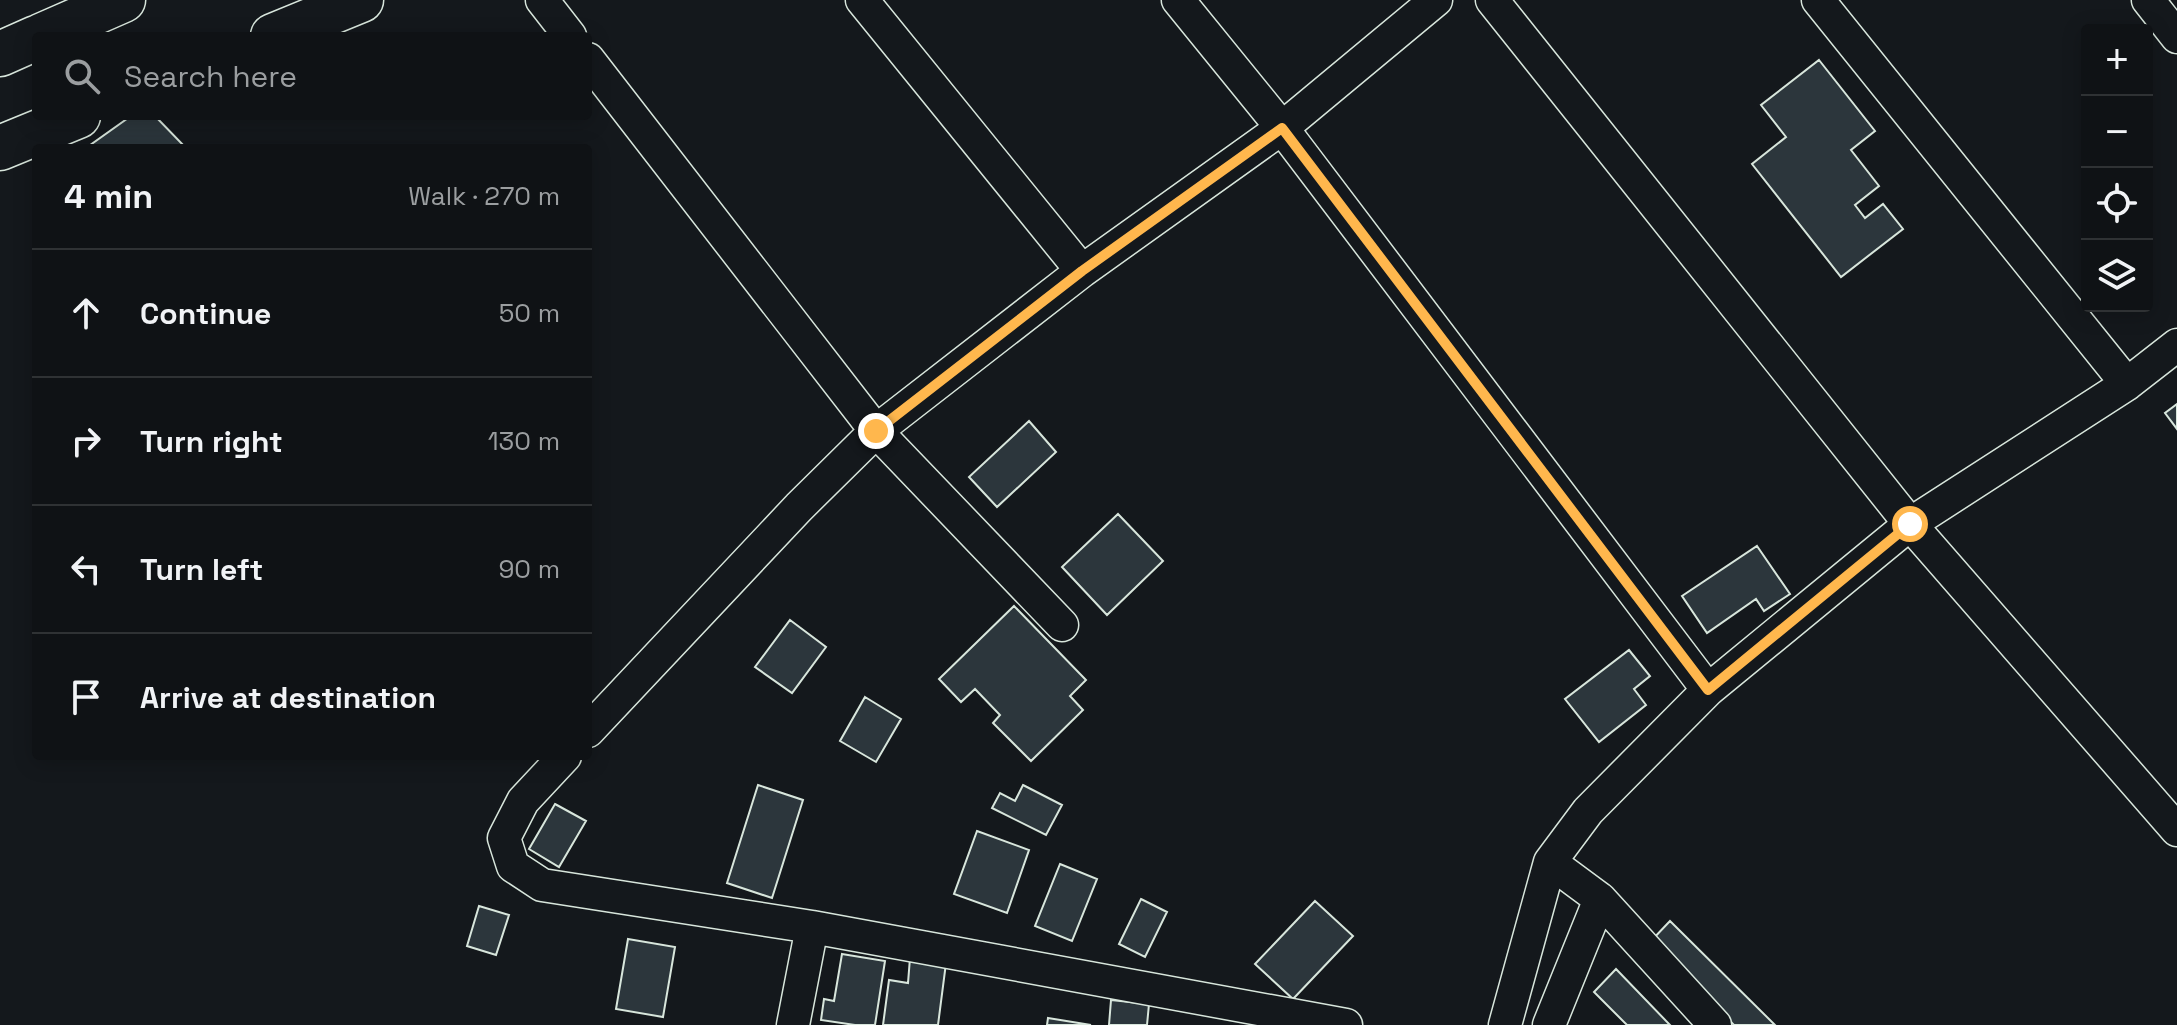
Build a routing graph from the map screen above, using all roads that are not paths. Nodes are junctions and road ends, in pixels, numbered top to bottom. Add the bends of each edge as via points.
1 (123, 0) edge
2 (361, 0) edge
3 (542, 0) edge
4 (862, 0) edge
5 (1178, 0) edge
6 (1436, 0) edge
7 (1492, 0) edge
8 (1818, 0) edge
9 (2148, 0) edge
10 (49, 32) edge
11 (283, 32) edge
12 (567, 32) edge
13 (2177, 37) edge
14 (32, 40) edge
15 (0, 54) edge
16 (592, 64) edge
17 (68, 120) edge
18 (1282, 128) junction
19 (0, 148) edge
20 (1082, 271) junction
21 (2177, 345) edge
22 (2127, 384) junction
23 (876, 431) junction
24 (1910, 524) junction
25 (1062, 625) dead end
26 (1708, 690) junction
27 (592, 727) edge
28 (561, 760) edge
29 (2177, 830) edge
30 (1550, 862) junction
31 (1600, 899) junction
32 (812, 927) junction
33 (793, 1025) edge
34 (1346, 1025) edge
35 (1505, 1025) edge
36 (1549, 1025) edge
37 (1715, 1025) edge

1 - 10 highway
2 - 11 highway
3 - 12 street
4 - 20 street
5 - 18 street
6 - 18 street
7 - 24 street
8 - 22 street
9 - 13 street
14 - 15 highway
16 - 23 street
17 - 19 highway
18 - 20 street
18 - 26 street
20 - 23 street
21 - 22 street
22 - 24 street
23 - 25 street
23 - 27 street
24 - 26 street
24 - 29 street
26 - 30 street via 1588,811
28 - 32 street via 523,801 504,838 513,866 542,885
30 - 31 street
30 - 35 street
31 - 36 street
31 - 37 street
32 - 33 street
32 - 34 street

